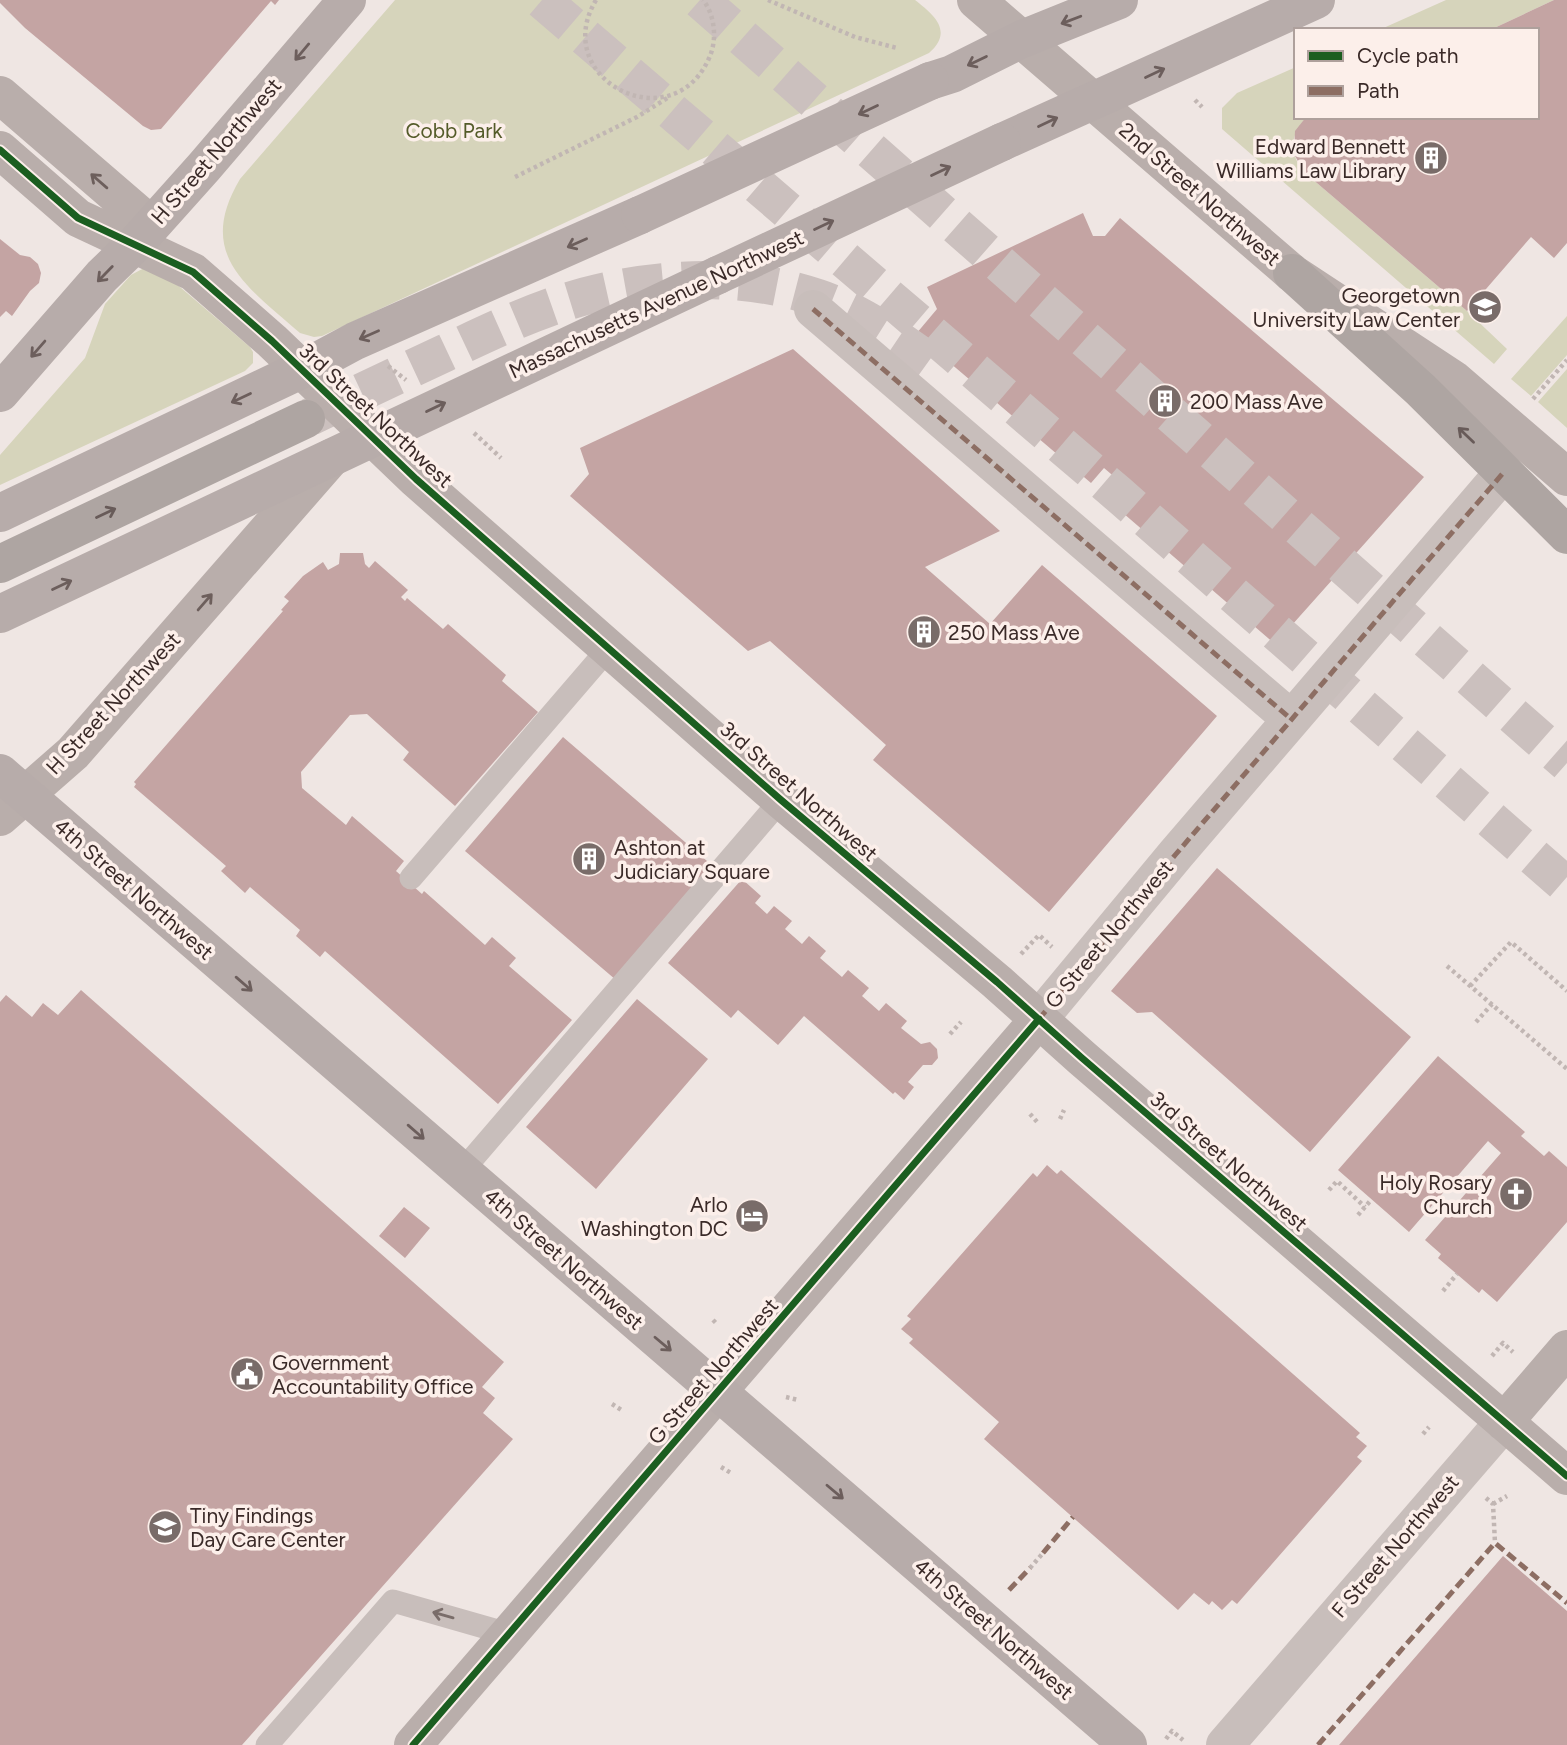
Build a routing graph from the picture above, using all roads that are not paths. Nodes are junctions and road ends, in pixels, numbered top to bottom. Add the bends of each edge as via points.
1 (347, 0) edge
2 (976, 0) edge
3 (1119, 0) edge
4 (1316, 0) edge
5 (1022, 39) junction
6 (0, 95) edge
7 (1093, 102) junction
8 (0, 150) edge
9 (143, 234) junction
10 (1292, 273) junction
11 (813, 309) dead end
12 (303, 369) junction
13 (0, 393) edge
14 (306, 419) tunnel mouth
15 (375, 438) junction
16 (331, 458) junction
17 (1504, 472) junction
18 (1567, 477) edge
19 (0, 513) edge
20 (1567, 535) edge
21 (0, 564) edge
22 (0, 614) edge
23 (610, 648) junction
24 (1291, 719) junction
25 (8, 795) edge
26 (780, 800) junction
27 (411, 878) dead end
28 (1039, 1019) junction
29 (462, 1171) junction
30 (1567, 1349) edge
31 (718, 1391) junction
32 (1504, 1422) junction
33 (1567, 1476) edge
34 (508, 1634) junction
35 (429, 1740) edge
36 (267, 1745) edge
37 (1128, 1745) edge
38 (1225, 1745) edge

1 -> 9 main road, H Street Northwest
2 - 5 street, 2nd Street Northwest
3 -> 5 main road
7 -> 4 main road, Massachusetts Avenue Northwest
5 - 7 street, 2nd Street Northwest
5 -> 12 main road, bridge via 355,341
9 -> 6 street, 3rd Street Northwest
7 - 10 street, 2nd Street Northwest
15 -> 7 main road, Massachusetts Avenue Northwest, bridge
8 - 9 street, 3rd Street Northwest via 78,218
9 - 12 street, 3rd Street Northwest
9 -> 13 main road, H Street Northwest
17 -> 10 highway
10 - 18 street, 2nd Street Northwest via 1453,379
11 - 24 street
12 - 15 street, 3rd Street Northwest
12 -> 19 main road
21 -> 14 highway
15 - 16 main road, Massachusetts Avenue Northwest
15 - 23 street, 3rd Street Northwest
22 -> 16 main road, Massachusetts Avenue Northwest
25 -> 16 street, H Street Northwest via 73,753
17 - 20 highway
17 - 24 street, G Street Northwest
23 - 26 street, 3rd Street Northwest
23 - 27 lane
24 - 28 street, G Street Northwest
25 -> 29 main road, 4th Street Northwest
26 - 28 street, 3rd Street Northwest
26 - 29 lane
28 - 31 street, G Street Northwest
28 - 32 street, 3rd Street Northwest
29 -> 31 main road, 4th Street Northwest
30 - 32 street, F Street Northwest
31 - 34 street, G Street Northwest
31 -> 37 main road, 4th Street Northwest
32 - 33 street, 3rd Street Northwest
32 - 38 street, F Street Northwest
34 - 35 street, G Street Northwest
34 -> 36 lane via 393,1601

